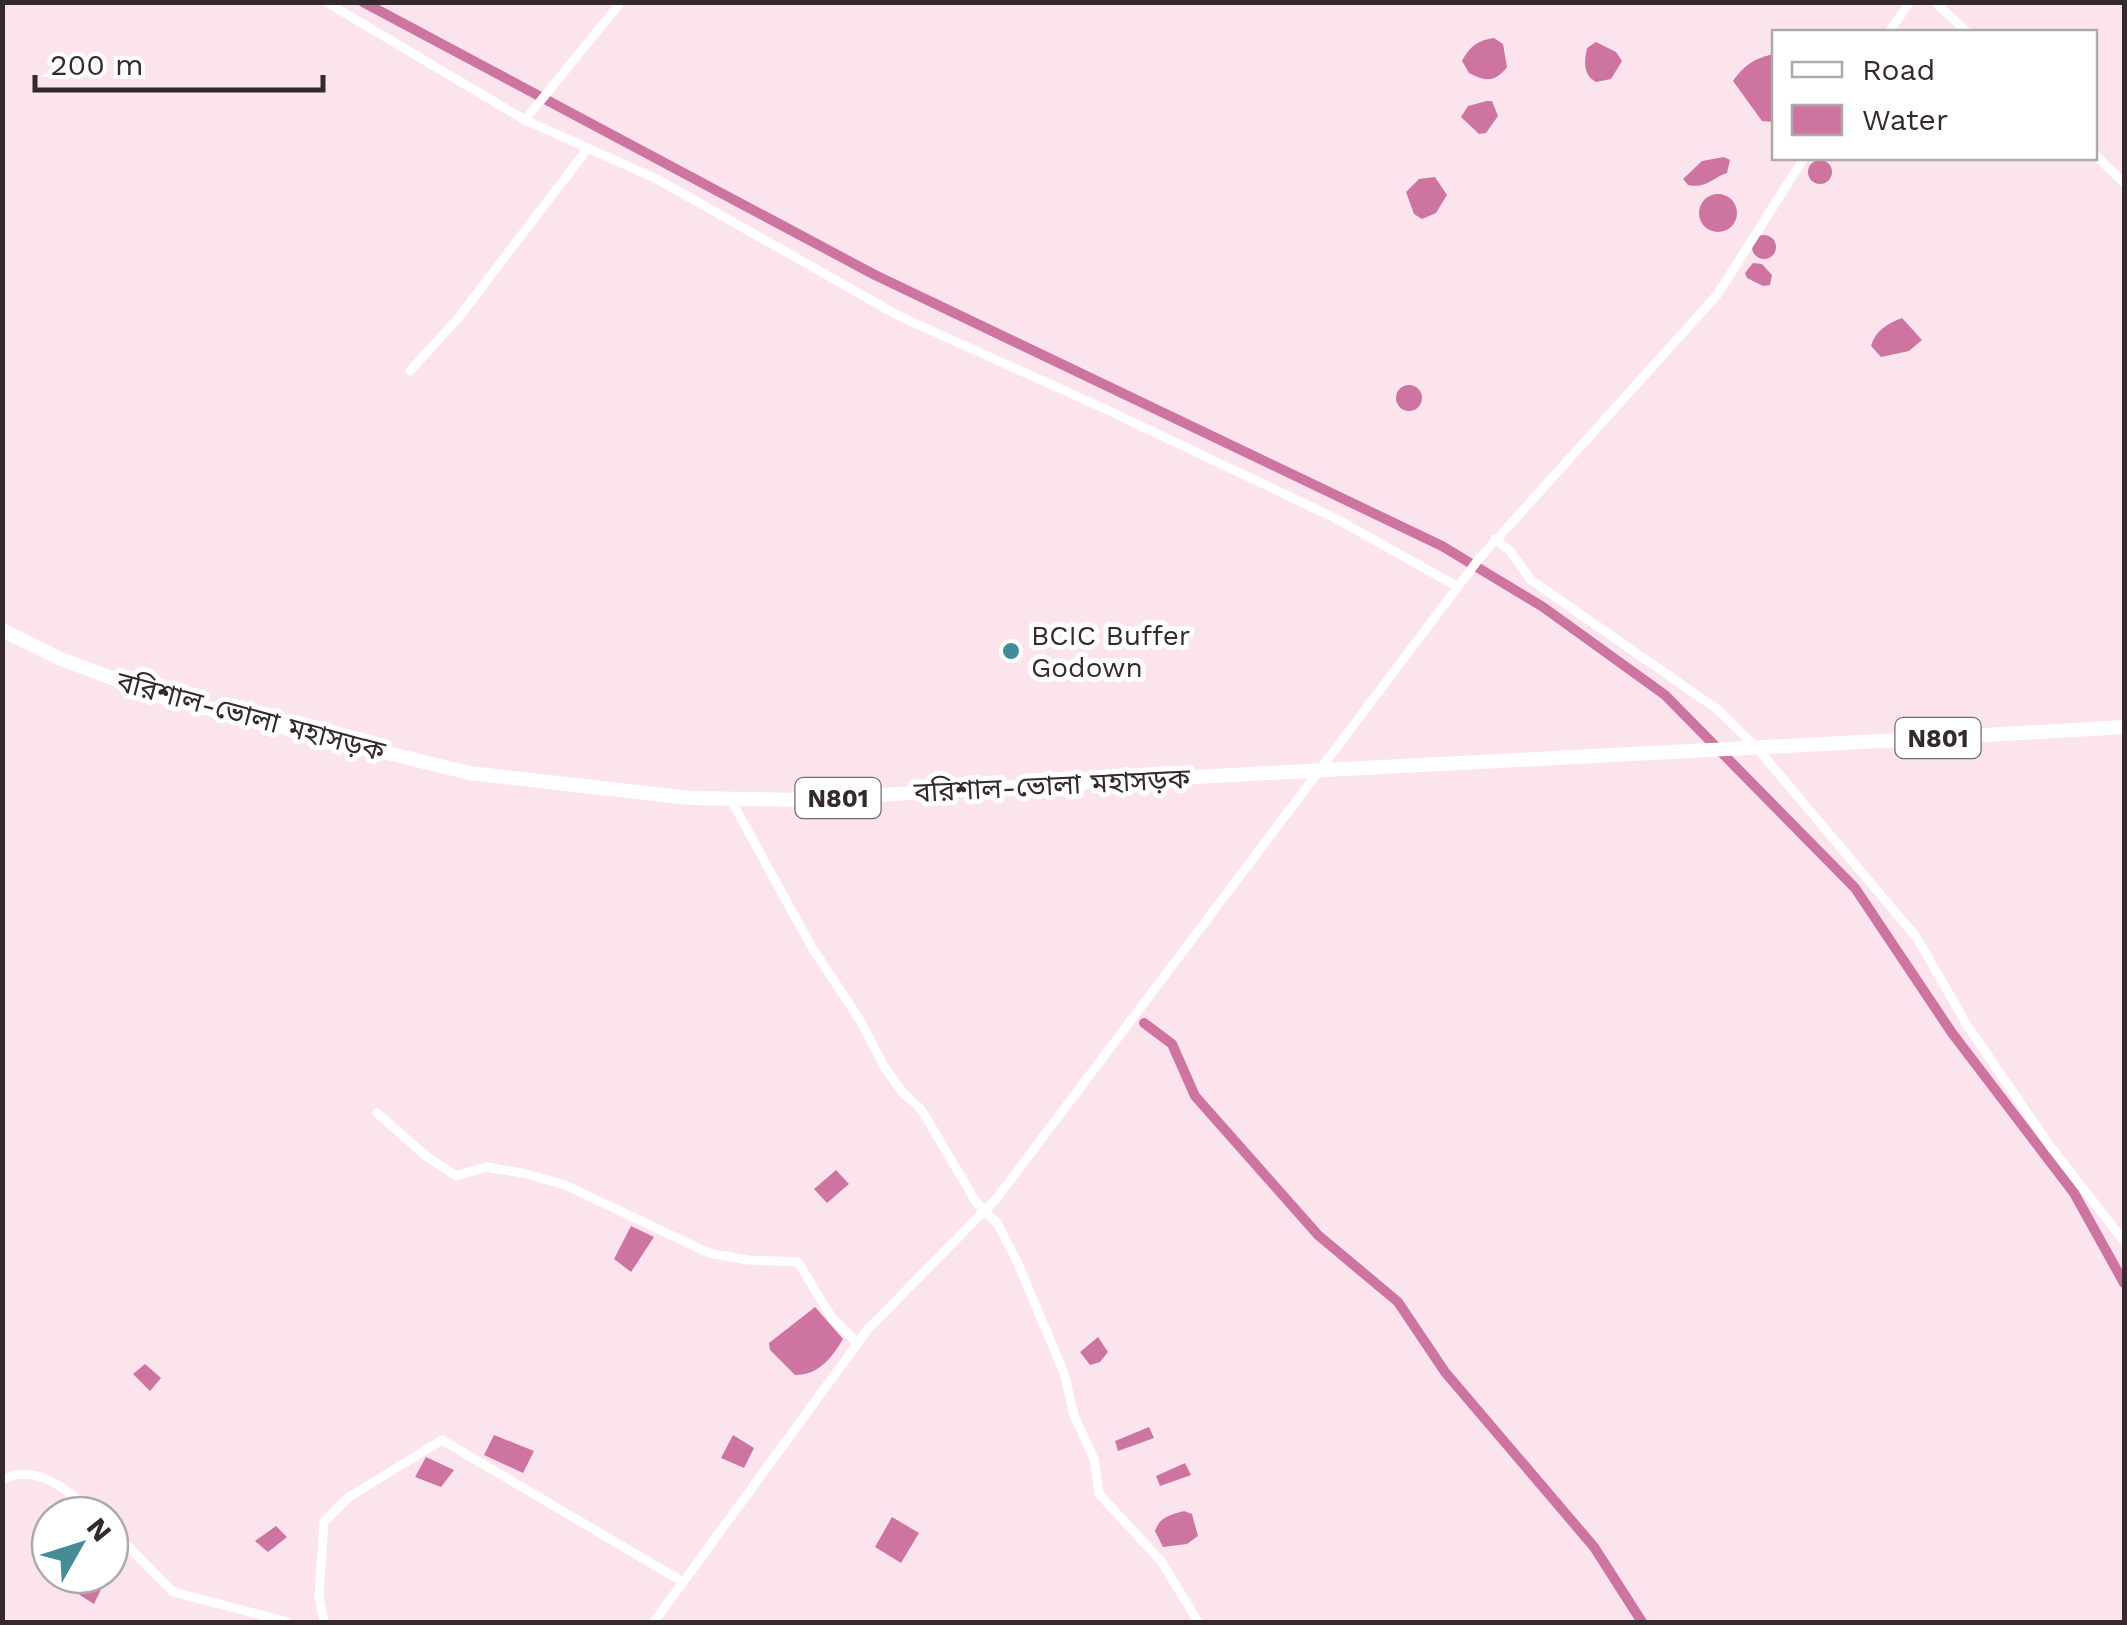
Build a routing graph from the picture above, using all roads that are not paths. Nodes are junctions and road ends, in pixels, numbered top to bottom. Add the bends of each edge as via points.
1 (326, 2) edge
2 (620, 2) edge
3 (1910, 2) edge
4 (1935, 2) edge
5 (1890, 30) edge
6 (1965, 30) edge
7 (525, 120) junction
8 (588, 148) junction
9 (2097, 157) edge
10 (1803, 160) edge
11 (2124, 183) edge
12 (410, 371) dead end
13 (1495, 538) junction
14 (1460, 584) junction
15 (2, 630) edge
16 (2124, 727) edge
17 (1754, 748) junction
18 (1322, 769) junction
19 (731, 800) junction
20 (377, 1113) dead end
21 (984, 1210) junction
22 (2124, 1241) edge
23 (857, 1344) junction
24 (2, 1480) edge
25 (69, 1495) edge
26 (130, 1548) edge
27 (682, 1582) junction
28 (288, 1622) edge
29 (324, 1622) edge
30 (654, 1622) edge
31 (1198, 1622) edge

1 - 7 street
2 - 7 street
3 - 5 street
4 - 6 street
7 - 8 street
8 - 12 street
8 - 14 street via 657,179 899,316 1336,518
9 - 11 street
10 - 13 street via 1717,295
13 - 14 street
13 - 17 street via 1531,580 1717,709
14 - 18 street
15 - 19 highway, বরিশাল-ভোলা মহাসড়ক / N801 via 168,699 469,774
16 - 17 highway, বরিশাল-ভোলা মহাসড়ক / N801
17 - 18 highway, বরিশাল-ভোলা মহাসড়ক / N801
17 - 22 street via 1917,938 1967,1026
18 - 19 highway, বরিশাল-ভোলা মহাসড়ক / N801
18 - 21 street
19 - 21 street via 885,1068 921,1109
20 - 23 street via 456,1176 486,1167 522,1173 565,1185 709,1252 798,1262 832,1318
21 - 23 street
21 - 31 street via 1017,1261 1064,1373 1099,1494 1161,1560
23 - 27 street
24 - 25 street via 24,1472
26 - 28 street via 173,1592
27 - 29 street via 442,1440 350,1497 324,1522
27 - 30 street

